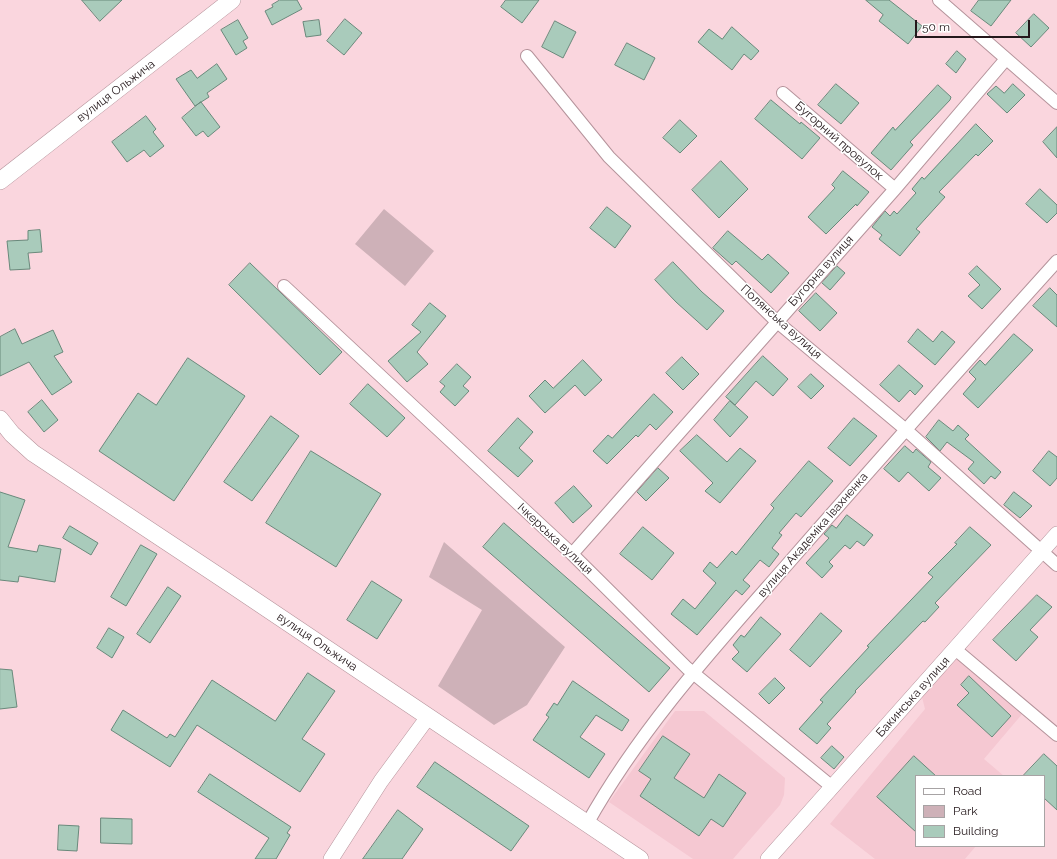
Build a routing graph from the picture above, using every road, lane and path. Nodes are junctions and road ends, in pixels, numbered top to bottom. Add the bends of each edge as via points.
1 (232, 0) edge
2 (939, 0) edge
3 (527, 56) dead end
4 (1006, 59) junction
5 (783, 94) dead end
6 (1057, 103) edge
7 (0, 181) edge
8 (894, 189) junction
9 (1057, 261) edge
10 (284, 286) dead end
11 (776, 321) junction
12 (0, 419) edge
13 (905, 429) junction
14 (1057, 534) edge
15 (1042, 551) junction
16 (572, 554) junction
17 (1057, 565) edge
18 (955, 649) junction
19 (692, 673) junction
20 (428, 717) junction
21 (1057, 735) edge
22 (831, 786) junction
23 (587, 824) junction
24 (330, 859) edge
25 (640, 859) edge
26 (768, 859) edge

1 - 7 main road, вулиця Ольжича
2 - 4 street
3 - 11 street, Полянська вулиця via 609,157
4 - 6 street
4 - 8 street, Бугорна вулиця
5 - 8 street, Бугорний провулок
8 - 11 street, Бугорна вулиця
9 - 13 street, вулиця Академіка Івахненка
10 - 16 street, Ічкерська вулиця
11 - 13 street, Полянська вулиця
11 - 16 street, Бугорна вулиця
12 - 20 main road, вулиця Ольжича via 33,454 223,578
13 - 15 street, Полянська вулиця
13 - 19 street, вулиця Академіка Івахненка
14 - 15 street, Бакинська вулиця
15 - 17 street, Полянська вулиця
15 - 18 street, Бакинська вулиця
16 - 19 street, Ічкерська вулиця
18 - 21 street
18 - 22 street, Бакинська вулиця
19 - 22 street, Ічкерська вулиця
19 - 23 street, вулиця Академіка Івахненка via 657,717
20 - 23 main road, вулиця Ольжича
20 - 24 street
22 - 26 street, Бакинська вулиця
23 - 25 main road, вулиця Ольжича

